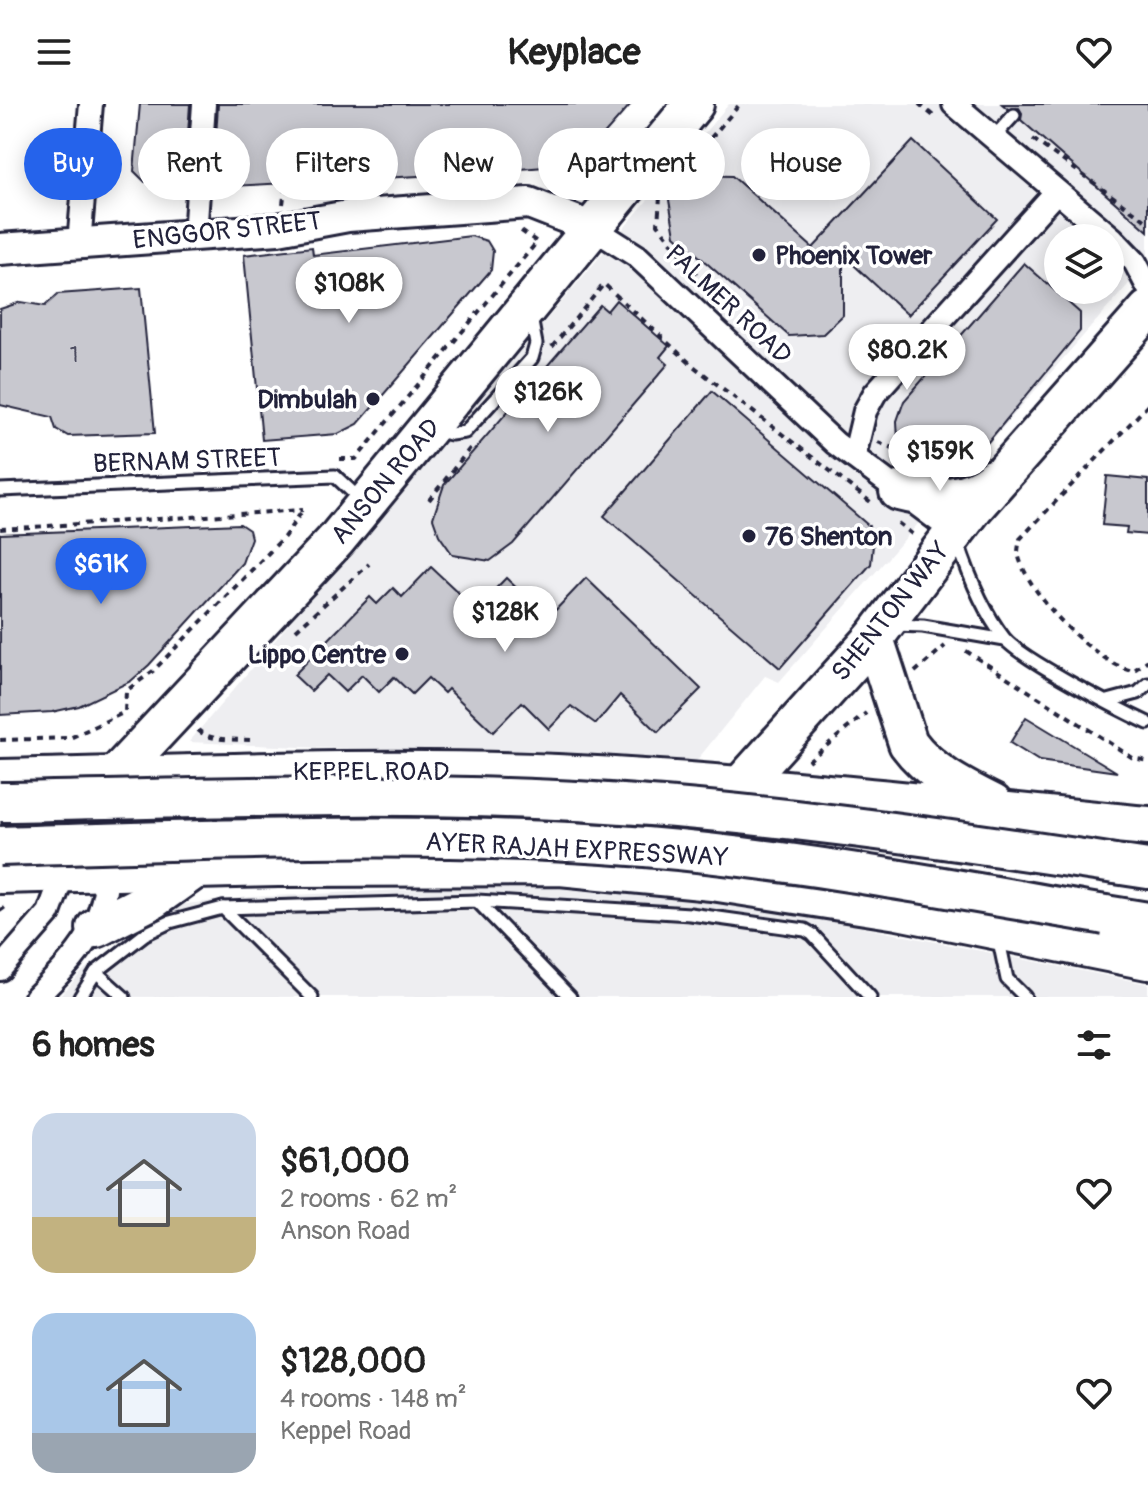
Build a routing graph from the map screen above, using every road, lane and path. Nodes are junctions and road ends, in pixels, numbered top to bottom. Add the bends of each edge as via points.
1 (91, 104) edge
2 (204, 104) edge
3 (694, 104) edge
4 (740, 104) edge
5 (954, 104) edge
6 (1006, 124) junction
7 (1056, 192) junction
8 (466, 200) edge
9 (467, 206) junction
10 (1148, 222) edge
11 (593, 228) junction
12 (195, 236) junction
13 (537, 242) dead end
14 (79, 244) junction
15 (0, 249) edge
16 (604, 284) dead end
17 (1148, 287) edge
18 (713, 296) dead end
19 (1148, 310) edge
20 (1148, 405) edge
21 (859, 429) junction
22 (854, 457) junction
23 (1018, 457) junction
24 (340, 459) dead end
25 (949, 471) dead end
26 (0, 490) edge
27 (887, 503) junction
28 (365, 504) junction
29 (0, 529) edge
30 (945, 543) junction
31 (369, 564) dead end
32 (879, 631) junction
33 (289, 636) dead end
34 (1005, 640) junction
35 (951, 642) dead end
36 (964, 650) dead end
37 (1148, 660) edge
38 (1148, 684) edge
39 (891, 692) junction
40 (1108, 701) junction
41 (197, 721) dead end
42 (1148, 723) edge
43 (0, 740) edge
44 (264, 741) dead end
45 (1148, 761) edge
46 (115, 776) junction
47 (70, 777) junction
48 (0, 779) edge
49 (758, 789) junction
50 (0, 802) edge
51 (96, 810) junction
52 (1009, 812) junction
53 (1148, 826) edge
54 (0, 846) edge
55 (1148, 869) edge
56 (194, 870) junction
57 (107, 871) junction
58 (64, 872) junction
59 (0, 874) edge
60 (661, 874) junction
61 (477, 901) junction
62 (223, 908) junction
63 (1148, 922) edge
64 (96, 928) junction
65 (998, 931) junction
66 (1148, 960) edge
67 (0, 969) edge
68 (96, 972) junction
69 (36, 997) edge
70 (80, 997) edge
71 (124, 997) edge
72 (312, 997) edge
73 (570, 997) edge
74 (870, 997) edge
75 (1025, 997) edge

1 - 14 street
2 - 12 street
3 - 11 highway, ANSON ROAD
4 - 18 path via 660,197 658,224
5 - 6 street
6 - 7 street
6 - 10 path
7 - 17 street via 1128,253
7 - 21 street via 875,393
8 - 9 lane
9 - 11 street, ENGGOR STREET via 529,203
9 - 12 street, ENGGOR STREET
11 - 22 street, PALMER ROAD via 637,256
11 - 28 highway, ANSON ROAD
12 - 14 street, ENGGOR STREET
13 - 24 path via 356,459
14 - 15 street, ENGGOR STREET
16 - 27 path via 692,365
19 - 23 highway, SHENTON WAY
20 - 37 path via 1020,539 1017,554 1027,578 1075,635 1120,668 1133,671
21 - 22 street
21 - 25 path via 873,440
22 - 27 street, PALMER ROAD
23 - 27 highway via 991,482 967,494
23 - 30 highway, SHENTON WAY
26 - 28 lane, BERNAM STREET via 335,476
27 - 30 street, PALMER ROAD
27 - 30 path
28 - 46 highway, ANSON ROAD
29 - 43 path via 303,510 284,537 153,671 126,691 125,712 70,738
30 - 32 highway, SHENTON WAY
30 - 34 lane
31 - 33 path
32 - 34 lane via 923,626
32 - 39 highway
32 - 49 highway, SHENTON WAY
34 - 40 lane
35 - 39 path
36 - 45 path via 1133,758
38 - 40 lane via 1138,693
39 - 49 path
39 - 52 highway via 918,757 960,788
40 - 42 lane
41 - 44 path via 204,736
46 - 47 highway, KEPPEL ROAD
46 - 49 highway, KEPPEL ROAD via 402,770 559,774
46 - 51 highway, ANSON ROAD
47 - 48 highway, KEPPEL ROAD
47 - 51 street
49 - 52 highway, KEPPEL ROAD
49 - 60 highway, SHENTON WAY
50 - 55 highway, AYER RAJAH EXPRESSWAY, bridge via 345,795 573,801 844,825
51 - 57 street via 105,833
51 - 58 highway, ANSON ROAD
52 - 53 highway, KEPPEL ROAD
54 - 63 highway, AYER RAJAH EXPRESSWAY, bridge via 457,839 633,846 839,871
56 - 57 highway
56 - 60 highway via 546,866
56 - 64 highway via 153,899
57 - 58 highway
57 - 64 street
58 - 59 highway
58 - 67 street, ANSON ROAD via 49,913
60 - 65 highway via 898,910
61 - 62 lane
61 - 73 lane
61 - 74 lane via 690,914 805,930
62 - 68 lane via 145,934
62 - 72 lane
64 - 69 street
65 - 66 highway
65 - 75 lane via 1007,979
68 - 70 lane
68 - 71 lane

